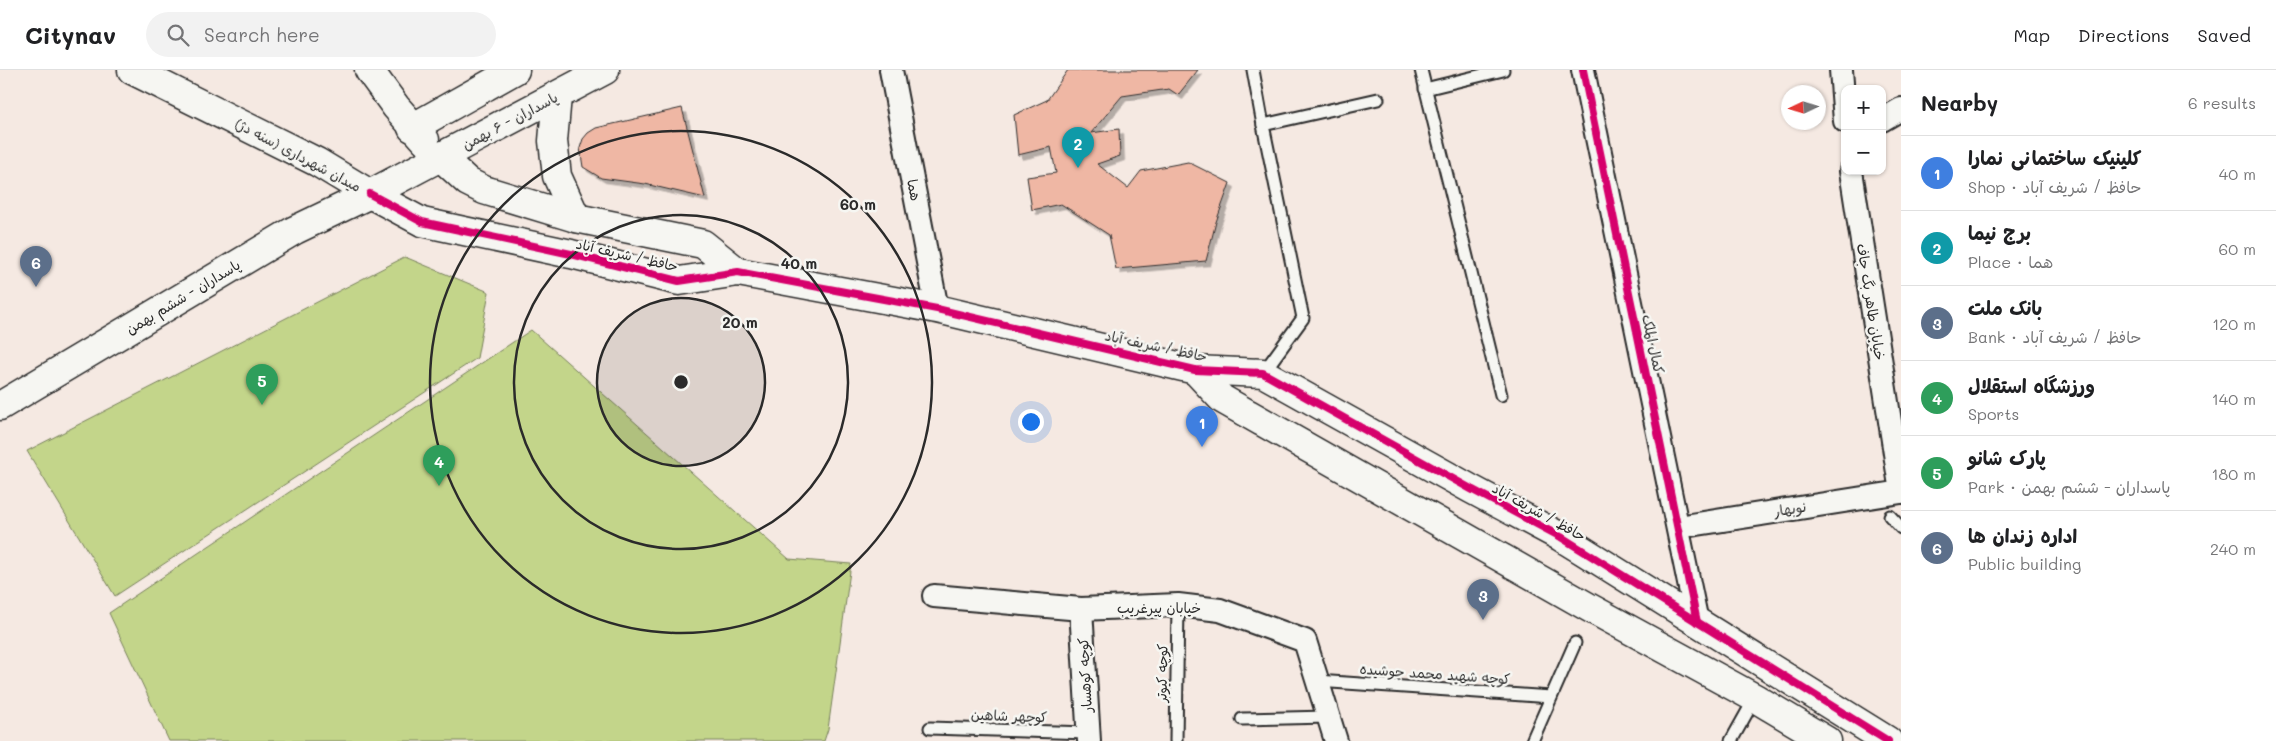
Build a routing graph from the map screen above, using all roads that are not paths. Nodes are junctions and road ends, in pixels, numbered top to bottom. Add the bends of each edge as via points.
1 (132, 70) edge
2 (369, 70) edge
3 (515, 70) edge
4 (605, 70) edge
5 (891, 70) edge
6 (1253, 70) edge
7 (1421, 70) edge
8 (1503, 70) edge
9 (1583, 70) edge
10 (1841, 70) edge
11 (1842, 85) edge
12 (1425, 89) junction
13 (557, 96) junction
14 (1378, 99) dead end
15 (1901, 110) edge
16 (1886, 118) edge
17 (1263, 125) junction
18 (412, 128) junction
19 (442, 158) junction
20 (1852, 175) edge
21 (370, 194) junction
22 (576, 218) junction
23 (738, 272) junction
24 (937, 309) junction
25 (1195, 370) junction
26 (1263, 373) junction
27 (1501, 395) dead end
28 (0, 406) edge
29 (1901, 492) edge
30 (1890, 516) dead end
31 (1678, 527) junction
32 (1901, 528) edge
33 (934, 596) dead end
34 (1178, 605) junction
35 (1081, 609) junction
36 (1697, 622) junction
37 (1575, 643) dead end
38 (1318, 682) junction
39 (1551, 697) junction
40 (1754, 698) junction
41 (1328, 717) junction
42 (1242, 719) dead end
43 (930, 728) dead end
44 (1089, 737) edge
45 (1176, 741) edge
46 (1336, 741) edge
47 (1532, 741) edge
48 (1732, 741) edge
49 (1827, 741) edge
50 (1888, 741) edge

1 - 21 street, میدان شهرداری (سنه دژ) via 317,162
2 - 18 street
3 - 18 street
4 - 13 street, پاسداران - ۶ بهمن
5 - 24 street, هما
6 - 17 lane
7 - 12 lane
8 - 12 lane
9 - 31 street, کمال الملک
10 - 11 street
12 - 27 lane
13 - 19 street, پاسداران - ۶ بهمن
13 - 22 street via 553,141 557,176
14 - 17 lane
15 - 16 street
17 - 26 lane via 1303,318
18 - 19 street
19 - 21 street, میدان شهرداری (سنه دژ)
19 - 22 street, حافظ / شریف آباد via 468,182 484,190
20 - 29 street, خیابان طاهر بگ جاف
21 - 23 street, حافظ / شریف آباد via 422,222 679,281
21 - 28 street, پاسداران - ششم بهمن via 295,230
22 - 23 street, حافظ / شریف آباد via 703,244
23 - 24 street, حافظ / شریف آباد
24 - 25 street, حافظ / شریف آباد
25 - 26 street, حافظ / شریف آباد
25 - 40 street, حافظ / شریف آباد via 1222,399
26 - 36 street, حافظ / شریف آباد via 1561,537
29 - 31 street, نوبهار
30 - 32 lane
31 - 36 street, کمال الملک
33 - 35 street, خیابان پیرغریب
34 - 35 street, خیابان پیرغریب
34 - 38 street, خیابان پیرغریب via 1220,610 1305,641
34 - 45 lane, کوچه کبوتر
35 - 44 street, کوچه کوهسار
36 - 50 street, حافظ / شریف آباد
37 - 39 lane
38 - 39 lane, کوچه شهید محمد جوشیده
38 - 41 street, خیابان پیرغریب
39 - 47 lane
40 - 48 lane
40 - 49 street, حافظ / شریف آباد
41 - 42 lane
41 - 46 street, خیابان پیرغریب
43 - 44 lane, کوچهر شاهین

